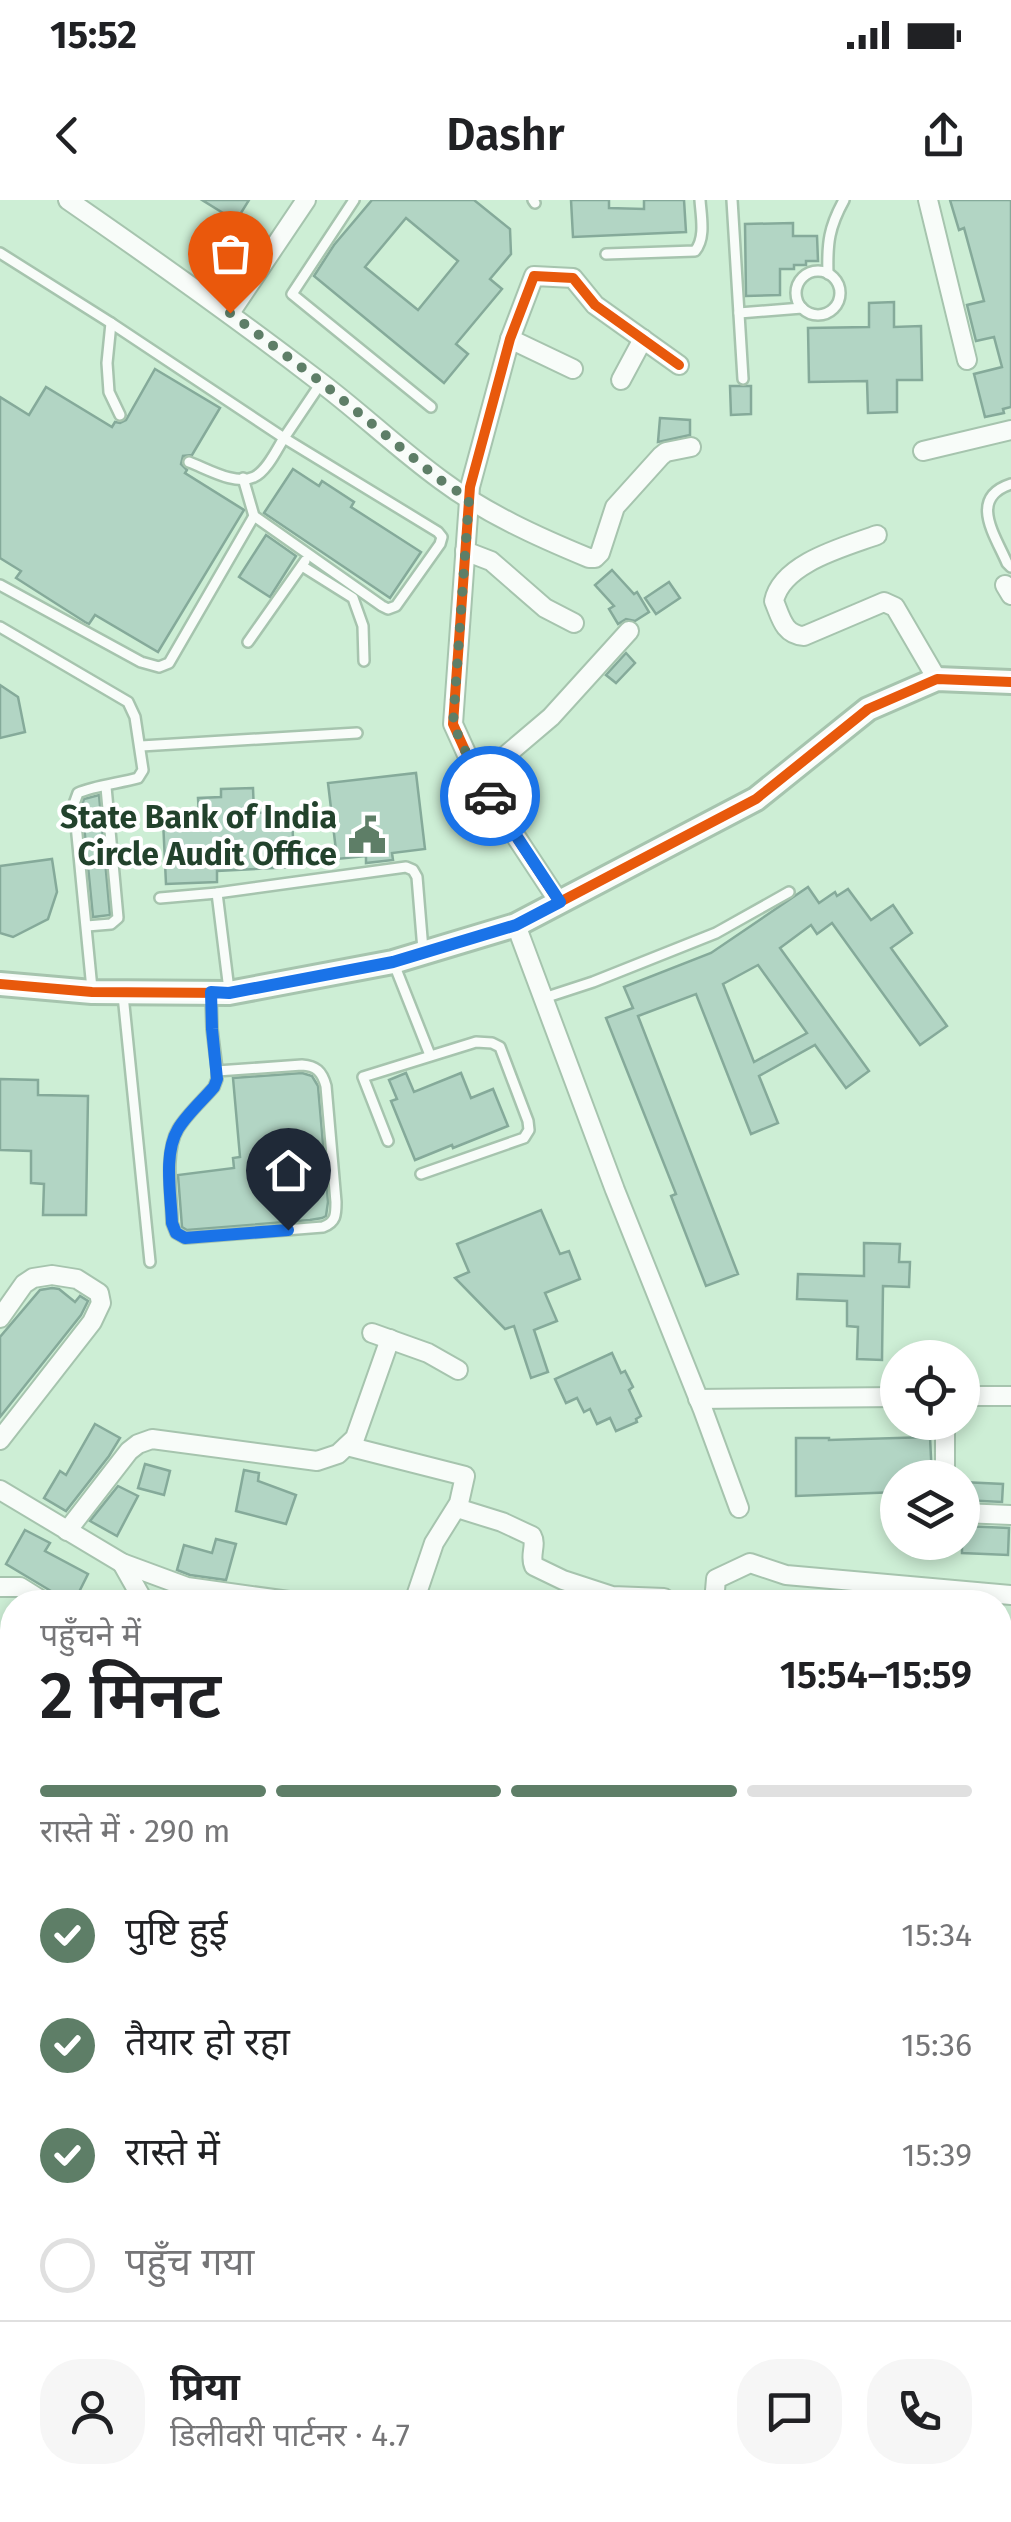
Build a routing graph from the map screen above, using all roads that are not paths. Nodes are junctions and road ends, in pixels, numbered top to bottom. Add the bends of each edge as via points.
1 (68, 200) edge
2 (306, 200) edge
3 (700, 200) edge
4 (732, 200) edge
5 (844, 200) edge
6 (928, 200) edge
7 (348, 202) edge
8 (0, 254) edge
9 (606, 254) dead end
10 (828, 274) junction
11 (802, 308) junction
12 (230, 313) junction
13 (739, 313) junction
14 (112, 323) junction
15 (510, 339) junction
16 (643, 339) junction
17 (967, 360) dead end
18 (679, 364) dead end
19 (572, 369) dead end
20 (743, 379) dead end
21 (621, 380) dead end
22 (321, 382) junction
23 (431, 408) dead end
24 (120, 414) dead end
25 (1011, 430) edge
26 (284, 438) junction
27 (691, 447) dead end
28 (923, 451) dead end
29 (189, 462) dead end
30 (243, 478) junction
31 (1011, 484) edge
32 (469, 499) junction
33 (254, 516) junction
34 (876, 535) dead end
35 (465, 551) junction
36 (310, 555) junction
37 (302, 566) junction
38 (1009, 583) edge
39 (0, 585) edge
40 (574, 623) dead end
41 (0, 627) edge
42 (629, 631) dead end
43 (248, 642) dead end
44 (364, 661) dead end
45 (937, 679) junction
46 (1011, 682) edge
47 (356, 734) dead end
48 (141, 746) junction
49 (478, 779) junction
50 (106, 787) junction
51 (217, 892) junction
52 (788, 892) dead end
53 (160, 898) dead end
54 (560, 902) junction
55 (516, 925) junction
56 (88, 926) junction
57 (423, 952) junction
58 (393, 962) junction
59 (0, 984) edge
60 (92, 992) junction
61 (122, 992) junction
62 (220, 993) junction
63 (544, 999) junction
64 (430, 1055) junction
65 (217, 1071) junction
66 (388, 1140) dead end
67 (421, 1174) dead end
68 (150, 1262) dead end
69 (0, 1318) edge
70 (458, 1370) dead end
71 (980, 1396) edge
72 (1011, 1396) edge
73 (880, 1397) edge
74 (698, 1398) junction
75 (0, 1440) edge
76 (347, 1446) junction
77 (0, 1490) edge
78 (457, 1508) junction
79 (739, 1508) dead end
80 (980, 1514) edge
81 (1011, 1515) edge
82 (67, 1531) junction
83 (122, 1563) junction
84 (0, 1586) edge
85 (25, 1590) edge
86 (137, 1590) edge
87 (214, 1590) edge
88 (418, 1590) edge
89 (594, 1590) edge
90 (715, 1590) edge
91 (955, 1590) edge

1 - 12 street
2 - 12 street
3 - 9 lane via 702,238 695,251
4 - 13 lane
5 - 10 lane via 827,242
6 - 17 street
7 - 23 lane via 292,294
8 - 14 lane
10 - 11 lane via 814,271 802,278 796,298
10 - 11 lane via 840,291 832,310 818,315
11 - 13 lane
12 - 22 street
13 - 20 lane
14 - 24 lane via 106,363
14 - 26 lane
15 - 16 street via 534,276 573,278 595,305
15 - 19 street
15 - 32 street
16 - 18 street
16 - 21 street
22 - 26 lane
22 - 32 street
25 - 28 street
26 - 30 lane via 254,477
26 - 36 lane via 442,536 388,609
27 - 32 street via 666,452 621,500 595,558
29 - 30 lane
30 - 33 lane
31 - 38 lane via 986,506
32 - 35 street
33 - 36 lane
33 - 39 lane via 168,663 159,667
34 - 45 street via 782,581 774,601 787,632 804,636 884,602 896,607
35 - 40 street via 491,561
35 - 49 street via 453,724
36 - 37 lane
37 - 43 lane
37 - 44 lane via 353,598 363,626
41 - 48 lane via 128,702
42 - 49 street via 551,718
45 - 46 street
45 - 54 street via 868,709 756,800
47 - 48 lane
48 - 50 lane via 138,778
49 - 54 street
50 - 56 lane via 86,789 74,804
50 - 56 lane via 118,918
51 - 53 lane
51 - 57 lane via 406,867 418,876
51 - 62 lane
52 - 63 lane via 716,933
54 - 55 street
55 - 57 street
55 - 63 street
56 - 60 lane
57 - 58 street
58 - 62 street
58 - 64 lane
59 - 60 street
60 - 61 street
61 - 62 street
61 - 68 lane
62 - 65 lane via 212,1029
63 - 74 street
64 - 66 lane via 363,1077
64 - 67 lane via 476,1042 500,1047 529,1130 524,1138
65 - 65 lane via 214,1087 174,1142 176,1233 185,1238 332,1223 333,1163 320,1071 302,1065
69 - 75 street via 33,1278 77,1278 101,1302
70 - 76 street via 381,1336 365,1413
71 - 72 street
73 - 74 street
74 - 79 street
76 - 78 street via 465,1476
76 - 82 street via 317,1461 152,1439 129,1451
77 - 82 street
78 - 88 street via 434,1543
78 - 89 street via 532,1536 534,1566
80 - 81 street
82 - 83 street
83 - 86 street
83 - 87 street
84 - 85 street
90 - 91 street via 716,1578 750,1563 786,1575

